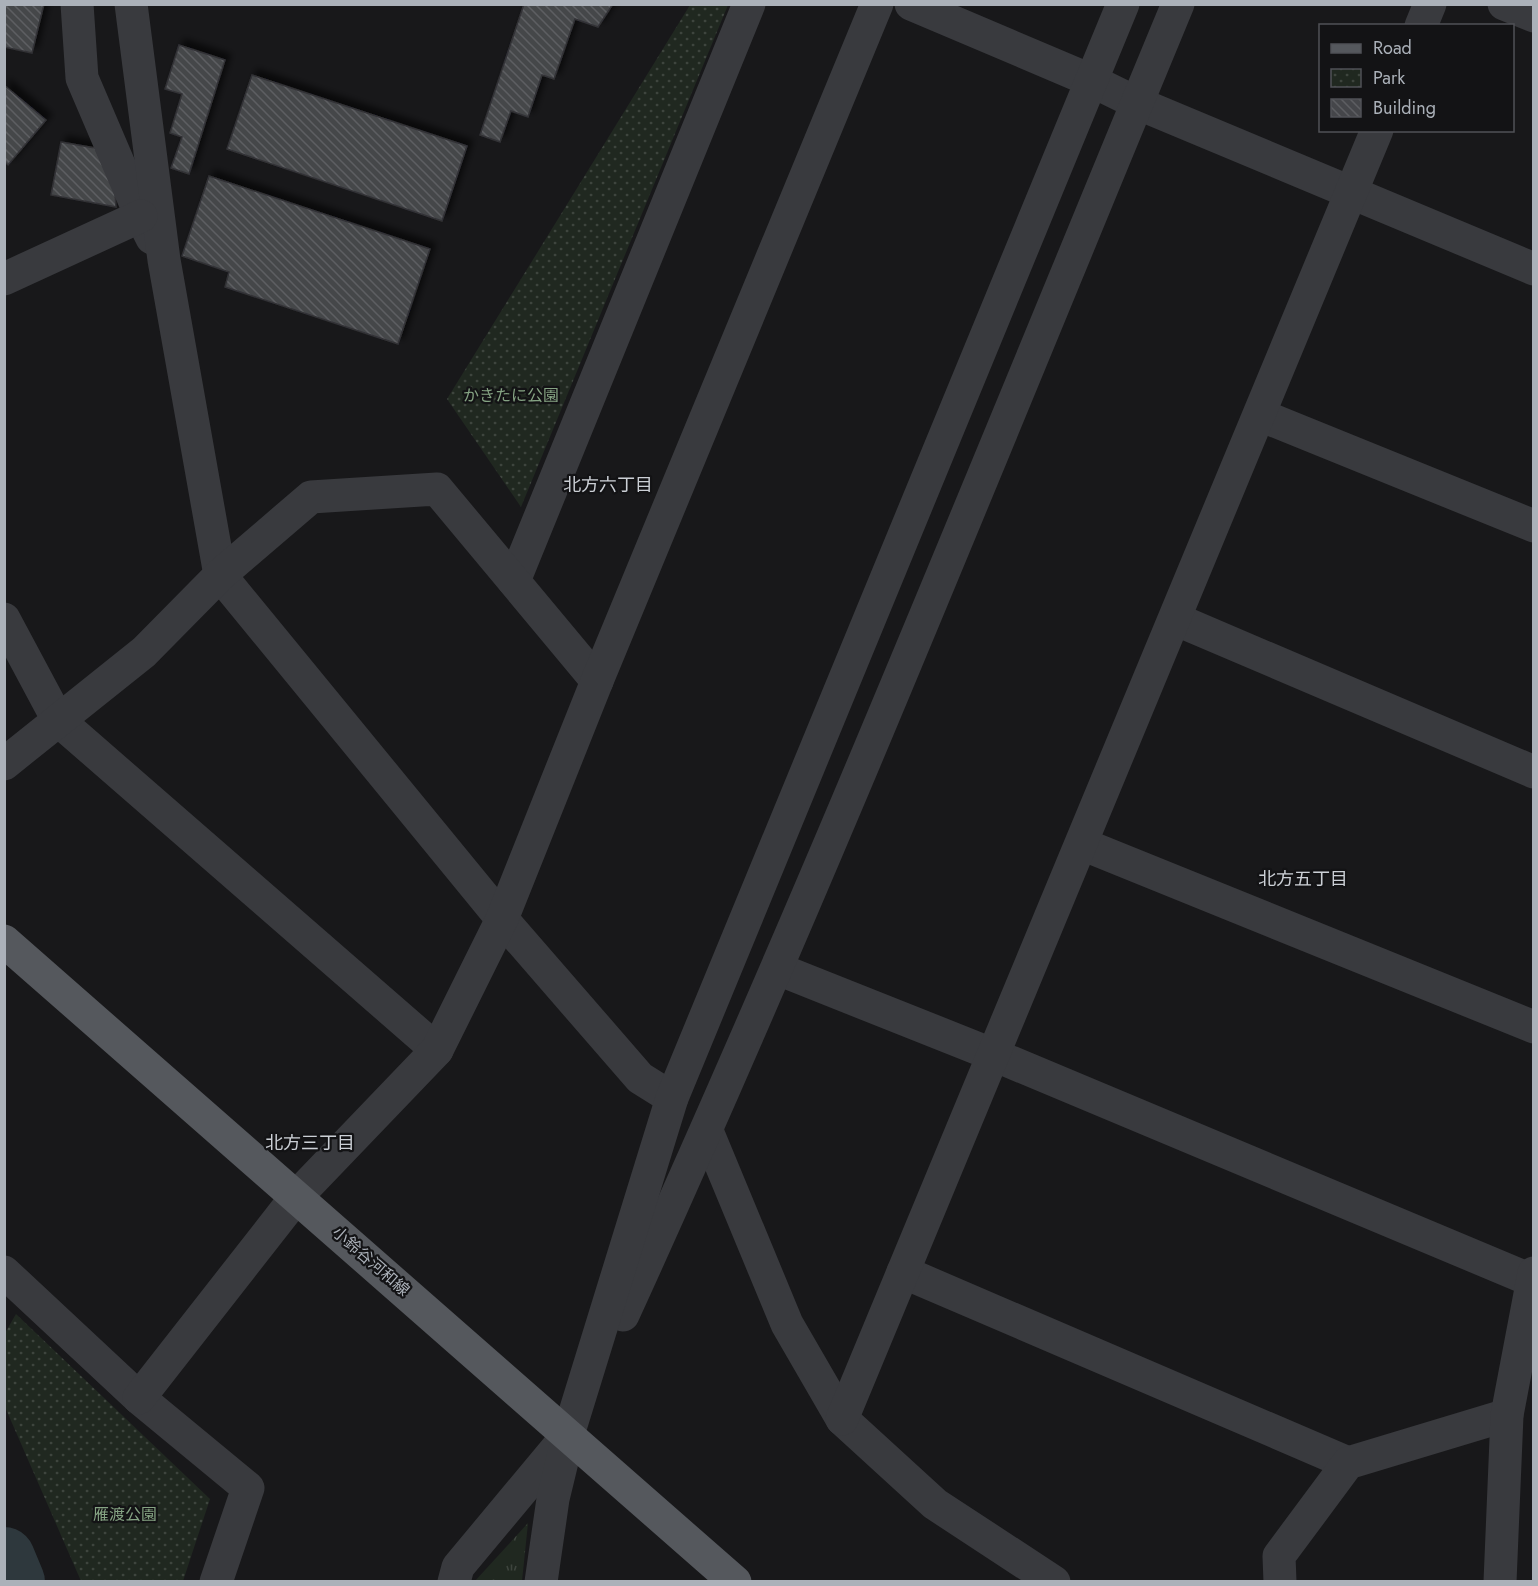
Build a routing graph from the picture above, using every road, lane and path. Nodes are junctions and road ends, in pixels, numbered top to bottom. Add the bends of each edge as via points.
1 (77, 4) edge
2 (131, 4) edge
3 (749, 4) edge
4 (877, 4) edge
5 (911, 4) edge
6 (1123, 4) edge
7 (1178, 4) edge
8 (1430, 4) edge
9 (1504, 4) edge
10 (1533, 16) edge
11 (1422, 24) edge
12 (1090, 80) junction
13 (1137, 103) junction
14 (1376, 132) edge
15 (1352, 192) junction
16 (141, 216) junction
17 (164, 260) junction
18 (1533, 269) edge
19 (4, 279) edge
20 (1260, 415) junction
21 (1533, 526) edge
22 (220, 574) junction
23 (514, 581) junction
24 (4, 619) edge
25 (1174, 619) junction
26 (597, 681) junction
27 (57, 720) junction
28 (4, 764) edge
29 (1533, 772) edge
30 (1082, 844) junction
31 (502, 919) junction
32 (4, 941) edge
33 (778, 969) junction
34 (1533, 1027) edge
35 (437, 1050) junction
36 (994, 1055) junction
37 (672, 1098) junction
38 (707, 1131) junction
39 (297, 1196) junction
40 (4, 1272) edge
41 (903, 1272) junction
42 (1532, 1277) edge
43 (139, 1398) junction
44 (1507, 1415) junction
45 (842, 1419) junction
46 (568, 1435) junction
47 (1348, 1463) junction
48 (216, 1581) edge
49 (453, 1581) edge
50 (541, 1581) edge
51 (735, 1581) edge
52 (1054, 1581) edge
53 (1280, 1581) edge
54 (1500, 1581) edge

1 - 16 street via 82,78
2 - 17 street
3 - 23 street
4 - 26 street
5 - 12 street
6 - 12 street
7 - 13 street
8 - 11 street
9 - 10 street
12 - 13 street
12 - 37 street
13 - 15 street
13 - 33 street
14 - 15 street
15 - 18 street
15 - 20 street
16 - 17 street
16 - 19 street
17 - 22 street
20 - 21 street
20 - 25 street
22 - 23 street via 311,497 437,489
22 - 27 street via 144,652
22 - 31 street
23 - 26 street
24 - 27 street
25 - 29 street
25 - 30 street
26 - 31 street
27 - 28 street
27 - 35 street
30 - 34 street
30 - 36 street
31 - 35 street
31 - 37 street via 640,1078
32 - 39 main road, 小鈴谷河和線
33 - 36 street
33 - 38 street
35 - 39 street
36 - 41 street
36 - 42 street
37 - 46 street
38 - 45 street via 787,1324
38 - 46 street
39 - 43 street
39 - 46 main road, 小鈴谷河和線
40 - 43 street
41 - 45 street
41 - 47 street
42 - 44 street
43 - 48 street via 248,1488
44 - 47 street
44 - 54 street
45 - 52 street via 935,1504
46 - 49 street via 458,1567
46 - 50 street via 553,1499
46 - 51 main road, 小鈴谷河和線
47 - 53 street via 1279,1556

